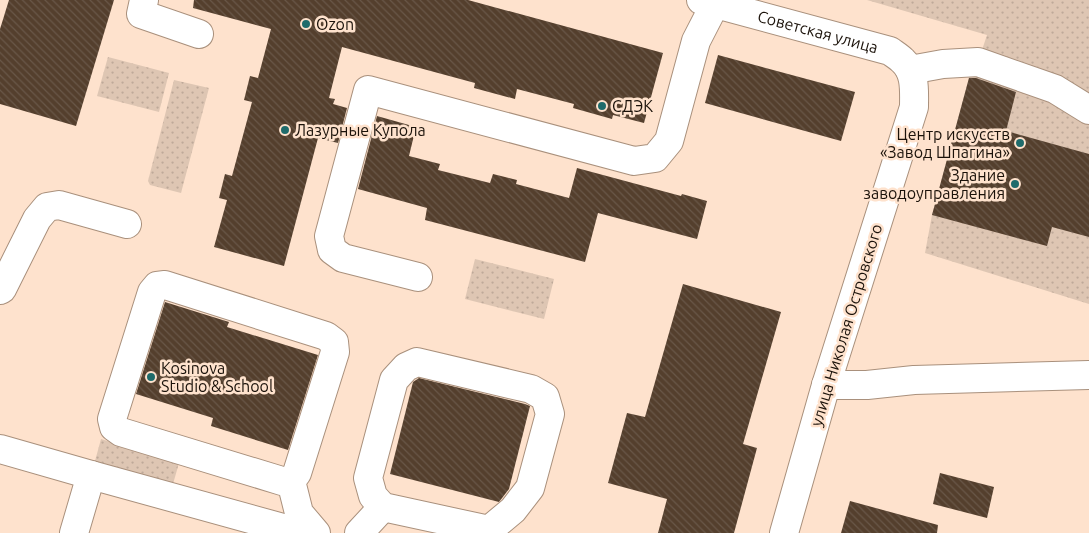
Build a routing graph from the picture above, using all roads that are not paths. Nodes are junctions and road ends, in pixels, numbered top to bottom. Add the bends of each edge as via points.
1 (144, 0) edge
2 (711, 1) edge
3 (199, 34) dead end
4 (907, 66) junction
5 (1089, 110) edge
6 (127, 224) dead end
7 (418, 277) dead end
8 (0, 290) edge
9 (1089, 375) edge
10 (826, 384) junction
11 (0, 449) edge
12 (92, 475) junction
13 (291, 481) junction
14 (383, 507) junction
15 (74, 533) edge
16 (301, 533) edge
17 (316, 533) edge
18 (359, 533) edge
19 (784, 533) edge

1 - 3 street via 141,14
2 - 4 street, Советская улица via 879,47 890,51
2 - 7 street via 696,40 669,141 655,158 634,161 368,90 329,236 332,250 344,258
4 - 5 street via 978,62 1055,89
4 - 10 street, улица Николая Островского via 913,78 914,108
6 - 8 street via 59,204 48,207 37,219
9 - 10 street
10 - 19 street, улица Николая Островского
11 - 12 street
12 - 15 street
12 - 16 street
13 - 13 street via 297,473 335,352 334,342 326,336 165,285 157,286 152,292 112,419 114,427 121,432 282,482
13 - 17 street via 299,513
14 - 14 street via 489,530 513,510 530,488 550,414 545,397 531,389 417,362 406,367 394,380 368,478 373,496
14 - 18 street

